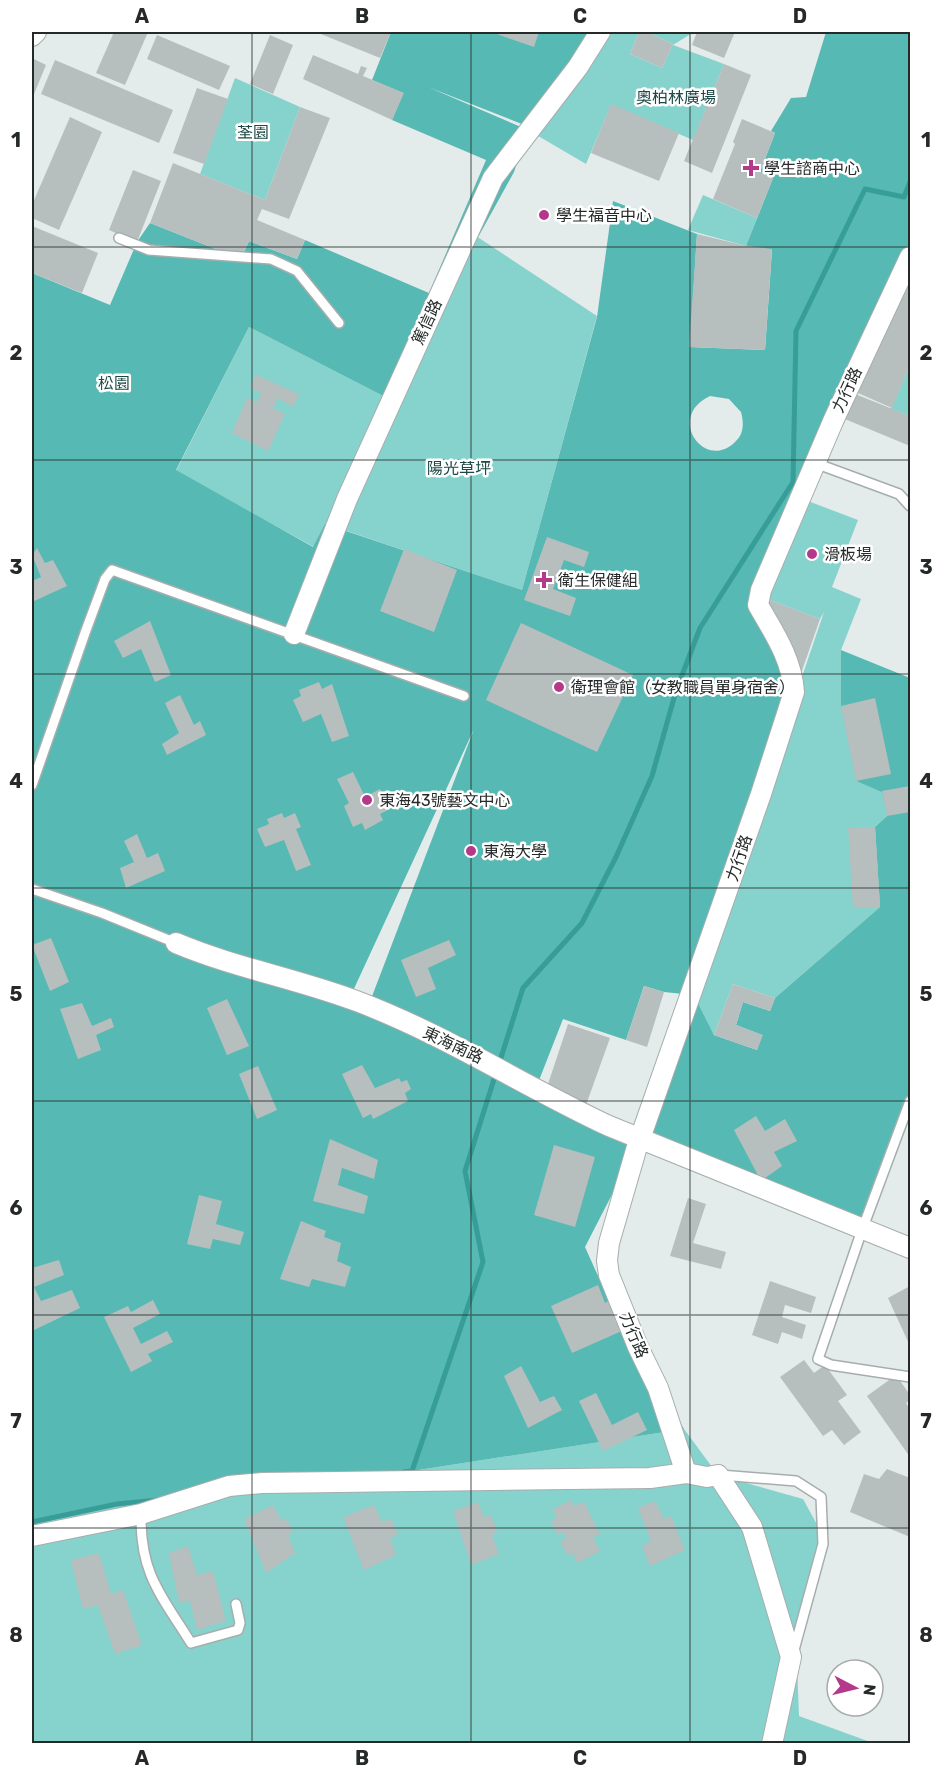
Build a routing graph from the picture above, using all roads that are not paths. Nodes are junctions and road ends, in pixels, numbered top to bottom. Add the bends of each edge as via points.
1 (36, 32) edge
2 (600, 32) edge
3 (32, 36) edge
4 (119, 238) dead end
5 (910, 257) edge
6 (339, 323) dead end
7 (815, 463) junction
8 (910, 506) edge
9 (294, 634) junction
10 (464, 696) dead end
11 (32, 785) edge
12 (32, 889) edge
13 (176, 943) joint
14 (910, 1101) edge
15 (640, 1139) junction
16 (862, 1230) junction
17 (910, 1248) edge
18 (910, 1377) edge
19 (686, 1473) junction
20 (718, 1475) junction
21 (141, 1514) junction
22 (32, 1536) edge
23 (236, 1604) dead end
24 (790, 1657) junction
25 (772, 1743) edge

1 - 3 street
2 - 9 street, 篤信路 via 493,178 347,499
4 - 6 lane via 148,250 271,259 297,271
5 - 7 street, 力行路
7 - 8 lane via 899,494
7 - 15 street, 力行路 via 758,605 782,646 794,692 762,795
9 - 10 lane
9 - 11 lane via 112,570 105,579
12 - 13 lane, 東海南路
13 - 15 street, 東海南路 via 359,1002 490,1062 572,1109
14 - 16 lane
15 - 16 street, 東海南路
15 - 19 street, 力行路 via 607,1261 609,1275 658,1388
16 - 17 street, 東海南路
16 - 18 lane via 818,1359 831,1365
19 - 20 street
19 - 21 street via 650,1478 262,1483 229,1486
20 - 24 street via 752,1527
20 - 24 lane via 796,1481 821,1497 823,1544
21 - 22 street
21 - 23 lane via 142,1549 154,1586 191,1643 238,1630
24 - 25 street

